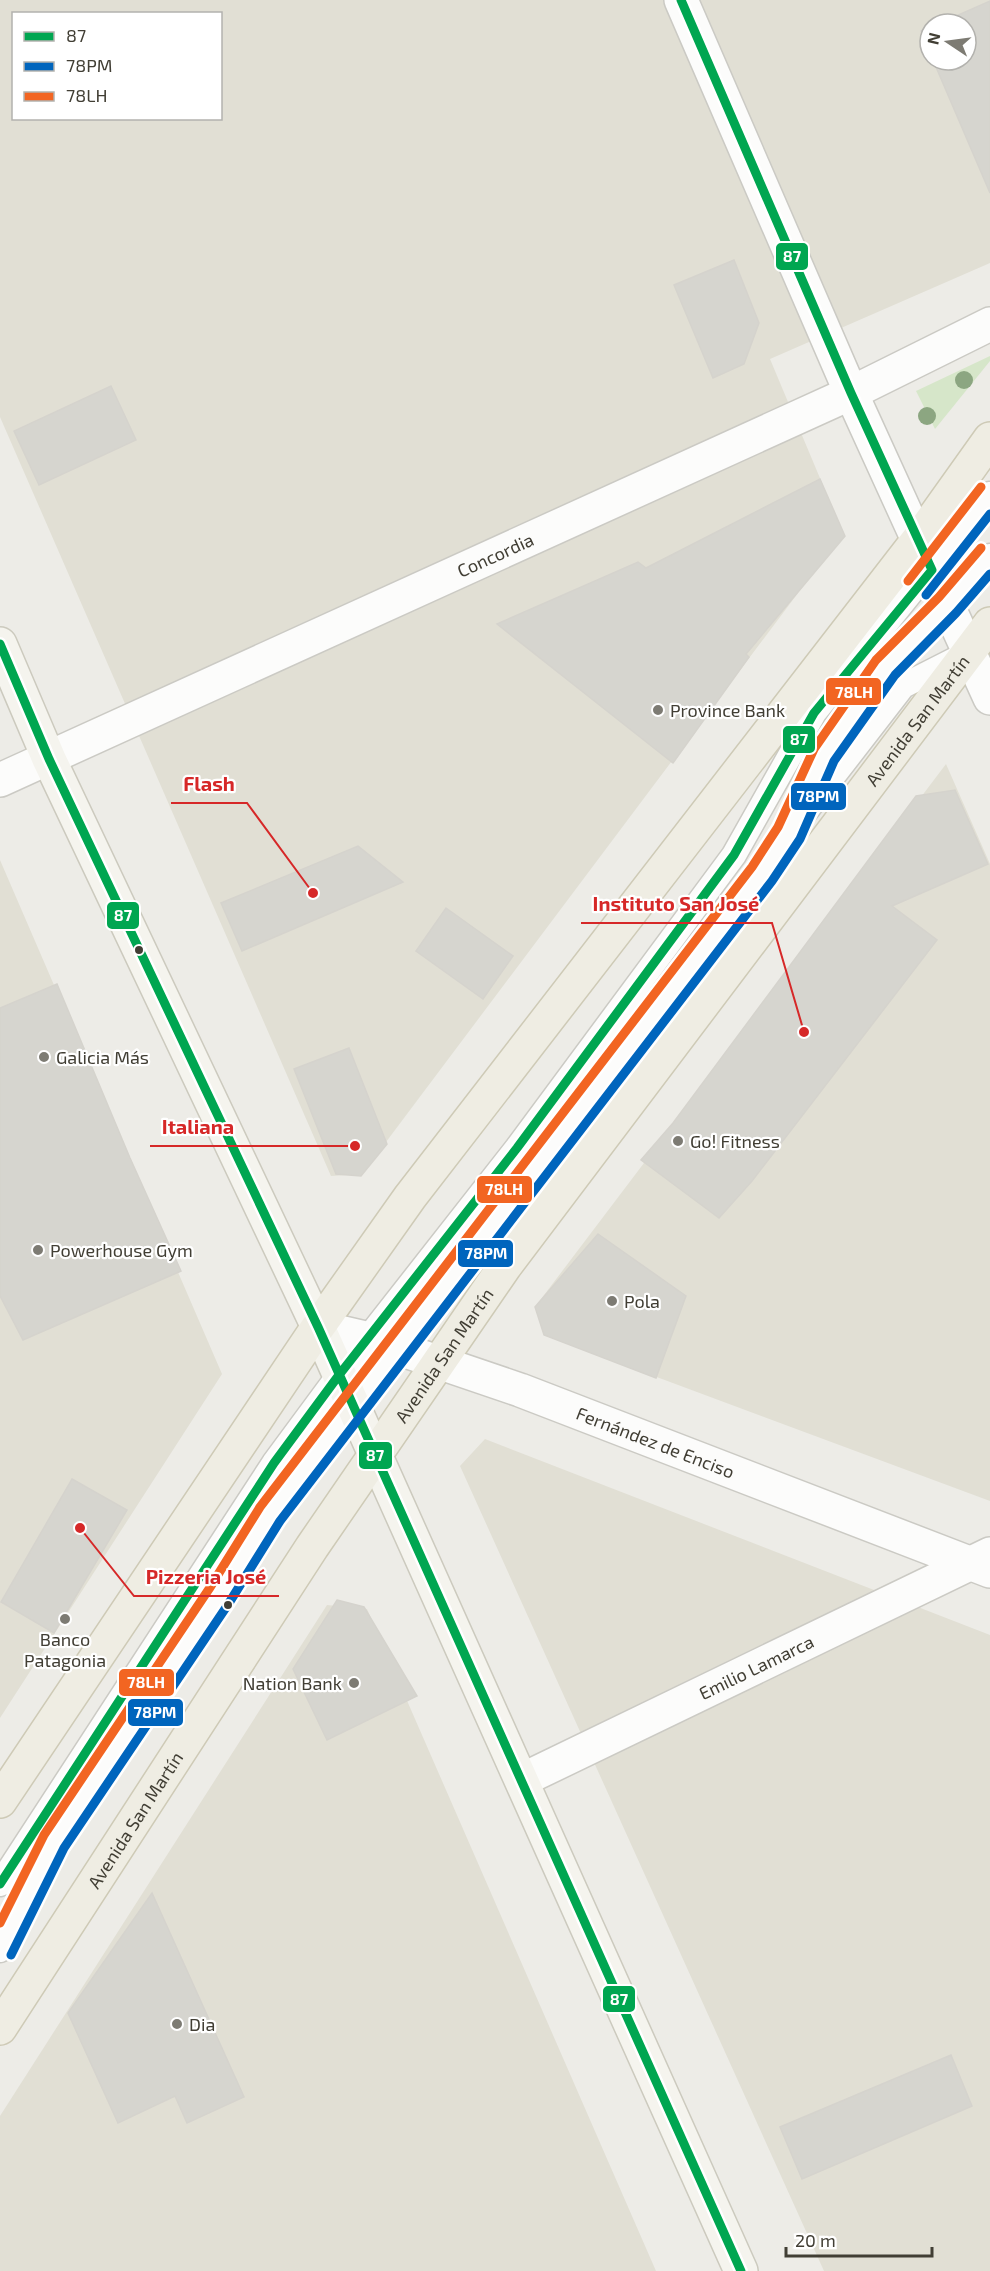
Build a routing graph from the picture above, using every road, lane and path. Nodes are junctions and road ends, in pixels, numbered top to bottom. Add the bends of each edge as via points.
1 (681, 0) edge
2 (990, 324) edge
3 (851, 393) junction
4 (990, 439) edge
5 (990, 494) edge
6 (918, 540) junction
7 (990, 556) edge
8 (932, 570) junction
9 (948, 605) junction
10 (990, 624) edge
11 (0, 644) edge
12 (969, 652) junction
13 (990, 698) edge
14 (49, 759) junction
15 (0, 780) edge
16 (789, 833) junction
17 (318, 1327) junction
18 (384, 1343) junction
19 (439, 1363) junction
20 (339, 1375) junction
21 (353, 1405) junction
22 (376, 1455) junction
23 (983, 1563) edge
24 (522, 1780) junction
25 (0, 1800) edge
26 (0, 1884) edge
27 (0, 1950) edge
28 (0, 2028) edge
29 (741, 2271) edge

1 - 3 street
2 - 3 street, Concordia
3 - 6 street
3 - 14 street, Concordia
4 - 6 main road
5 - 8 lane
6 - 8 street
6 - 17 main road via 416,1189
7 - 9 lane
8 - 9 street
8 - 18 lane via 814,713 734,855 517,1148
9 - 12 street
9 - 16 lane via 886,667 824,755
10 - 12 main road, Avenida San Martín
11 - 14 main road
12 - 13 street
12 - 16 lane via 903,686
12 - 19 main road, Avenida San Martín via 512,1256
14 - 15 street, Concordia
14 - 17 main road
16 - 18 lane via 754,884
17 - 18 street, Fernández de Enciso
17 - 20 main road
17 - 25 main road
18 - 19 street, Fernández de Enciso
18 - 20 lane
18 - 21 lane
19 - 22 main road, Avenida San Martín
19 - 23 street, Fernández de Enciso
20 - 21 main road
20 - 26 lane via 274,1463
21 - 22 main road
21 - 27 lane via 270,1514 54,1842
22 - 24 main road
22 - 28 main road, Avenida San Martín via 312,1547
23 - 24 street, Emilio Lamarca
24 - 29 main road

